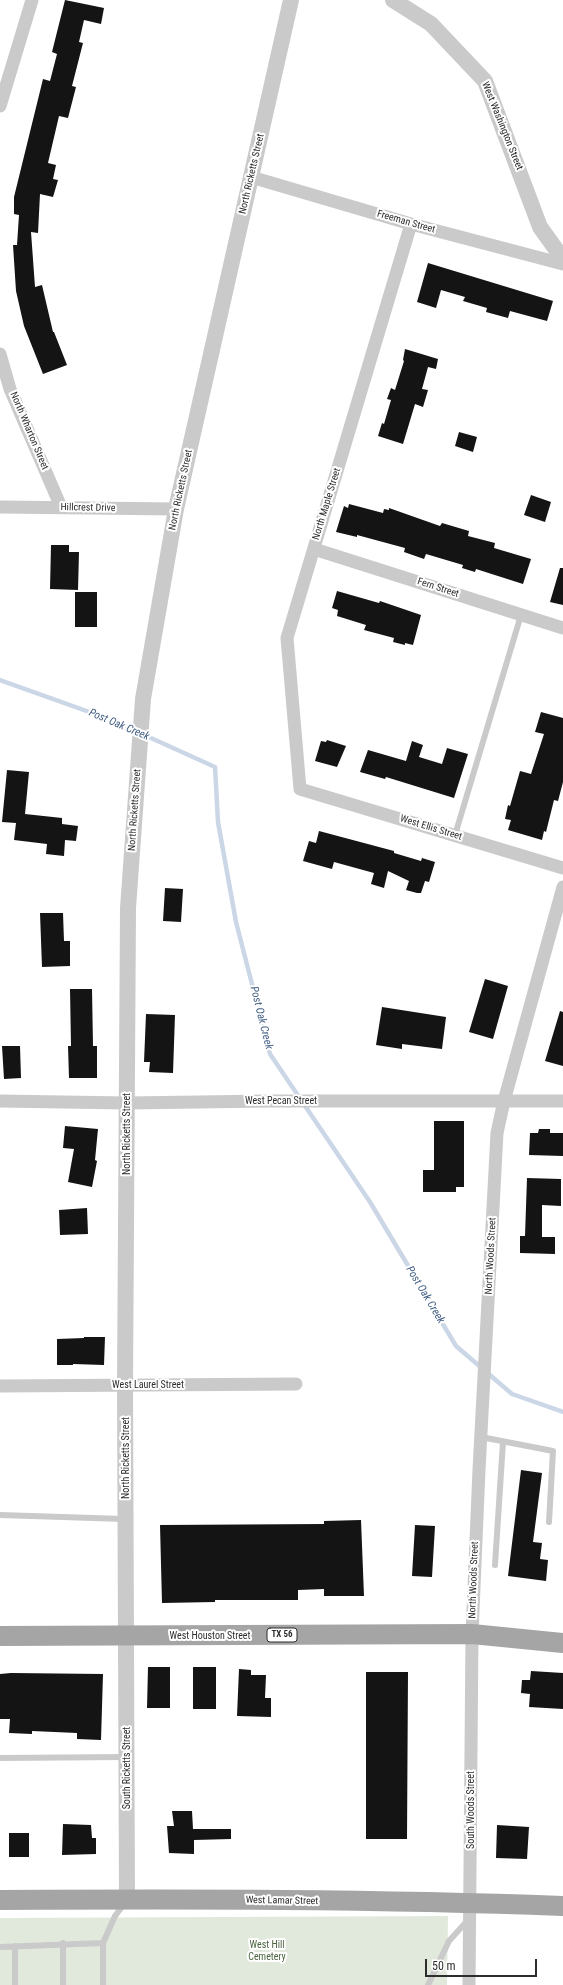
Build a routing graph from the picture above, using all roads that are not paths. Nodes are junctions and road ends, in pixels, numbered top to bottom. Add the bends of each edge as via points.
1 (32, 0) edge
2 (291, 0) edge
3 (393, 0) edge
4 (4, 79) edge
5 (0, 106) edge
6 (251, 177) junction
7 (411, 224) junction
8 (563, 259) edge
9 (563, 264) edge
10 (0, 354) edge
11 (0, 507) edge
12 (61, 507) junction
13 (176, 509) junction
14 (314, 549) junction
15 (521, 615) junction
16 (563, 628) edge
17 (300, 789) joint
18 (455, 835) junction
19 (563, 868) edge
20 (563, 887) edge
21 (0, 1101) edge
22 (504, 1101) junction
23 (563, 1101) edge
24 (127, 1104) junction
25 (296, 1384) dead end
26 (125, 1385) junction
27 (0, 1386) edge
28 (481, 1437) junction
29 (503, 1442) junction
30 (0, 1515) edge
31 (126, 1519) junction
32 (549, 1522) dead end
33 (495, 1565) dead end
34 (472, 1634) junction
35 (0, 1636) edge
36 (127, 1636) junction
37 (563, 1643) edge
38 (127, 1757) junction
39 (0, 1758) edge
40 (127, 1899) junction
41 (0, 1900) edge
42 (562, 1906) edge
43 (470, 1911) junction
44 (62, 1943) junction
45 (103, 1943) junction
46 (15, 1946) junction
47 (0, 1947) edge
48 (15, 1985) edge
49 (63, 1985) edge
50 (103, 1985) edge
51 (428, 1985) edge
52 (469, 1985) edge

1 - 4 street
2 - 6 street, North Ricketts Street
3 - 8 street, West Washington Street via 431,24 485,81 540,227
4 - 5 street
6 - 7 street, Freeman Street
6 - 13 street, North Ricketts Street
7 - 9 street, Freeman Street
7 - 14 street, North Maple Street
10 - 12 street, North Wharton Street via 10,388
11 - 12 street, Hillcrest Drive
12 - 13 street, Hillcrest Drive
13 - 24 street, North Ricketts Street via 143,699 128,908
14 - 15 street, Fern Street
14 - 17 street, North Maple Street via 287,638
15 - 16 street, Fern Street
15 - 18 lane
17 - 18 street, West Ellis Street
18 - 19 street, West Ellis Street
20 - 22 street, North Woods Street
21 - 24 street, West Pecan Street
22 - 23 street, West Pecan Street
22 - 24 street, West Pecan Street via 269,1100
22 - 28 street, North Woods Street via 497,1134
24 - 26 street, North Ricketts Street
25 - 26 street, West Laurel Street
26 - 27 street, West Laurel Street
26 - 31 street, North Ricketts Street
28 - 29 lane
28 - 34 street, North Woods Street
29 - 32 lane via 553,1451
29 - 33 lane
30 - 31 lane
31 - 36 street, North Ricketts Street
34 - 36 main road, West Houston Street / TX 56
34 - 37 main road, West Houston Street / TX 56
34 - 43 street, South Woods Street
35 - 36 main road, West Houston Street / TX 56
36 - 38 street, South Ricketts Street
38 - 39 lane
38 - 40 street, South Ricketts Street
40 - 41 main road, West Lamar Street
40 - 43 main road, West Lamar Street
40 - 45 lane via 115,1916
42 - 43 main road, West Lamar Street
43 - 51 lane via 449,1941
43 - 52 street, South Woods Street
44 - 45 lane
44 - 46 lane
44 - 49 lane
45 - 50 lane
46 - 47 lane
46 - 48 lane

